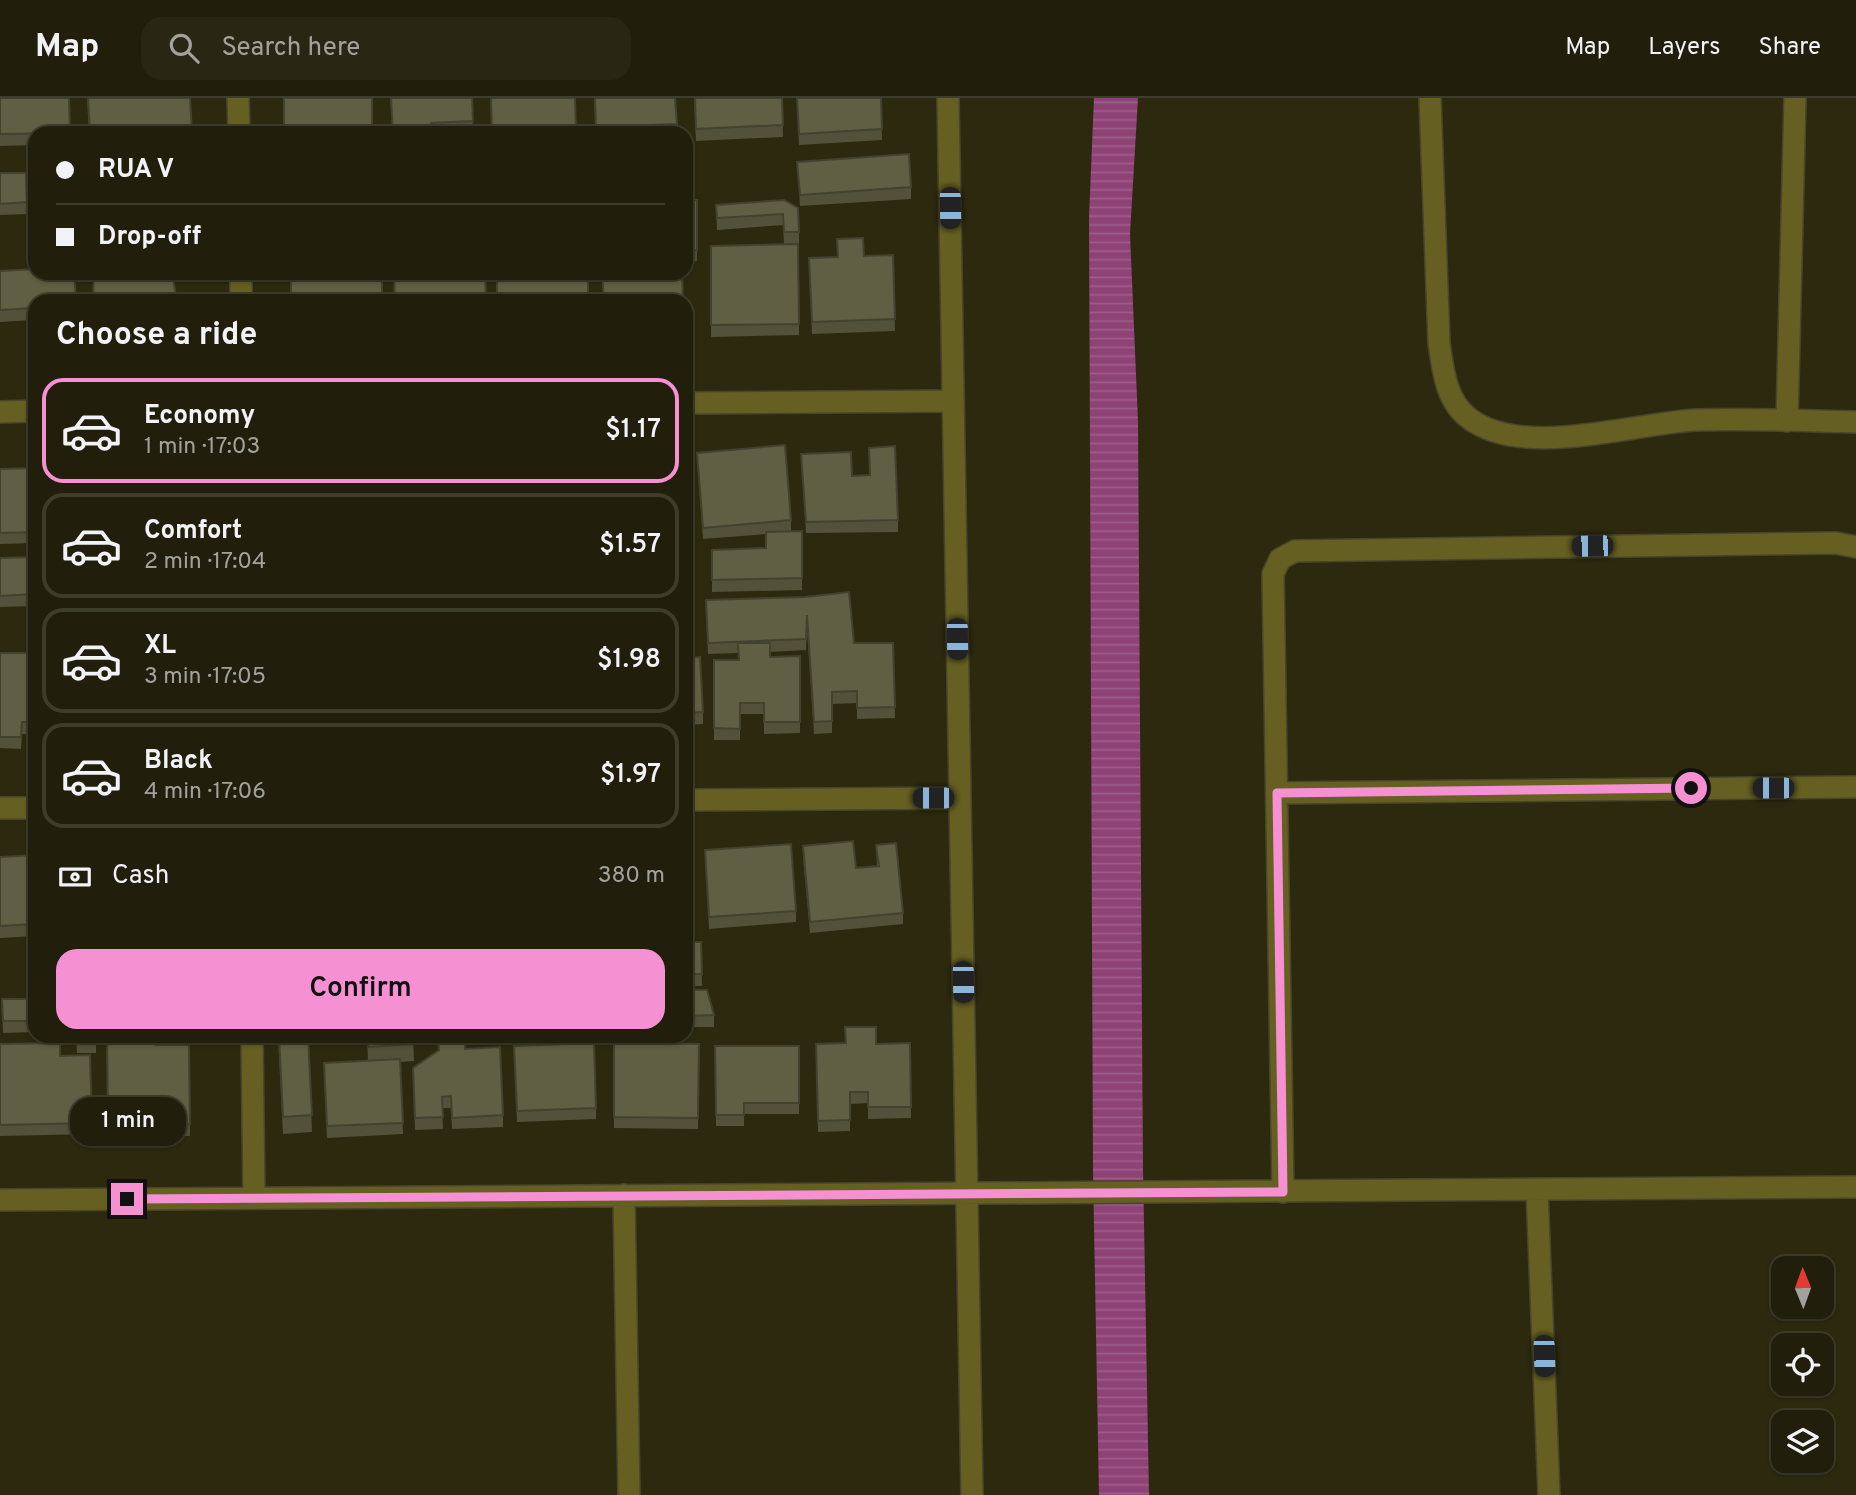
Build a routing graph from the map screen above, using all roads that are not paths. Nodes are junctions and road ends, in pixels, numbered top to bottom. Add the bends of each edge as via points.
1 (238, 98) edge
2 (948, 98) edge
3 (1430, 98) edge
4 (1795, 98) edge
5 (239, 126) edge
6 (953, 401) junction
7 (693, 403) edge
8 (28, 411) edge
9 (0, 412) edge
10 (1787, 421) junction
11 (1856, 422) edge
12 (1856, 547) edge
13 (1856, 786) edge
14 (1277, 793) junction
15 (960, 798) junction
16 (693, 800) edge
17 (0, 808) edge
18 (28, 808) edge
19 (251, 1043) edge
20 (1856, 1187) edge
21 (1537, 1190) junction
22 (1283, 1192) junction
23 (967, 1193) junction
24 (624, 1195) junction
25 (254, 1198) junction
26 (0, 1200) edge
27 (629, 1495) edge
28 (972, 1495) edge
29 (1549, 1495) edge

1 - 5 street
2 - 6 street
3 - 10 street via 1438,343 1454,404 1471,420 1500,432 1534,438 1604,435 1696,420
4 - 10 street
6 - 7 street
6 - 15 street
8 - 9 street
10 - 11 street
12 - 14 street via 1836,543 1286,553 1273,574
13 - 14 street
14 - 22 street
15 - 16 street
15 - 23 street
17 - 18 street
19 - 25 street
20 - 21 street
21 - 22 street
21 - 29 street
22 - 23 street
23 - 24 street
23 - 28 street
24 - 25 street
24 - 27 street
25 - 26 street

